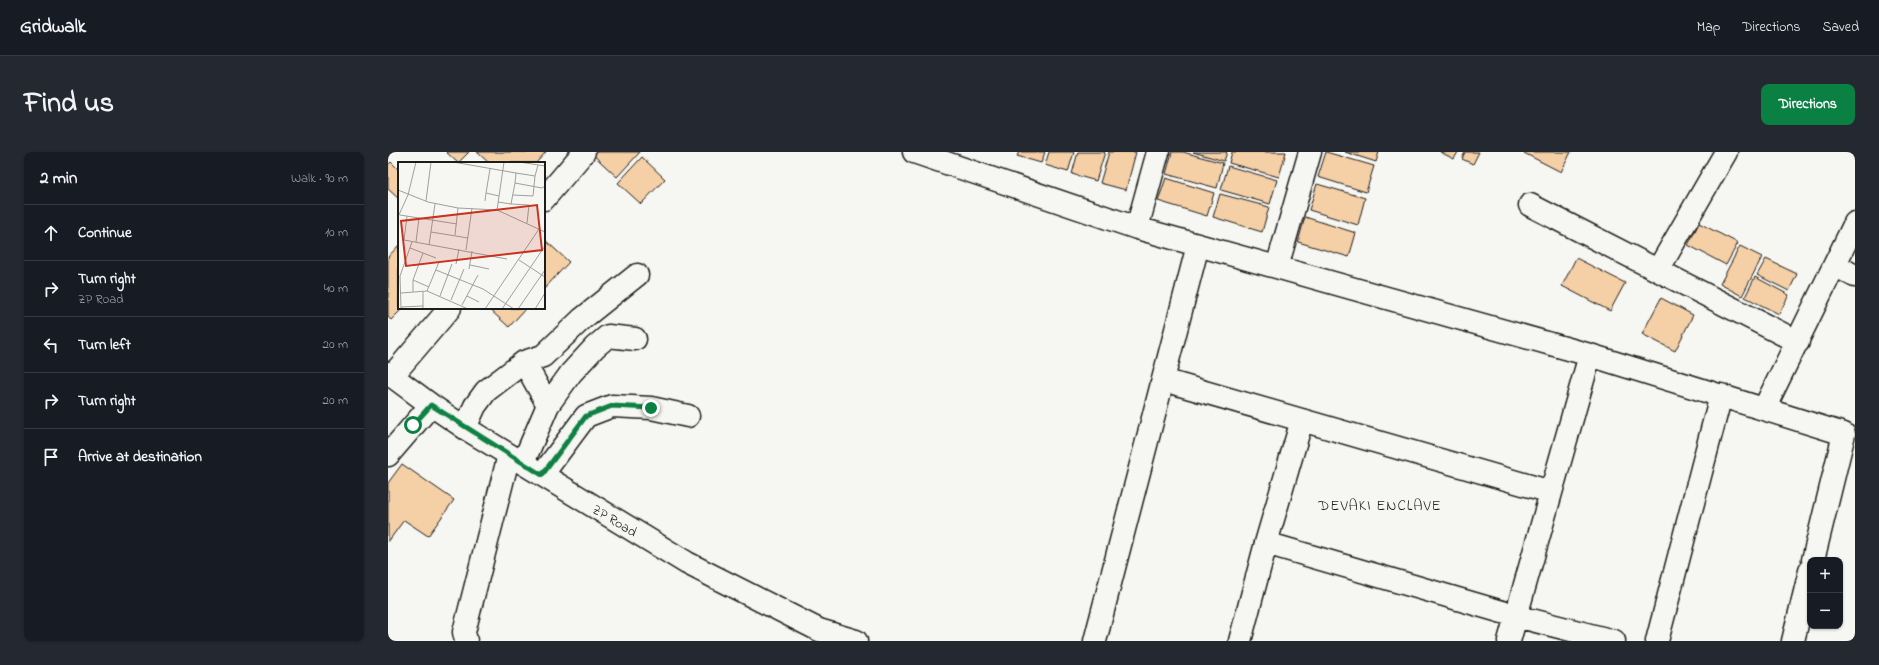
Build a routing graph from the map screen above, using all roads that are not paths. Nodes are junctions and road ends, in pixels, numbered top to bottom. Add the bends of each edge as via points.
1 (584, 152) edge
2 (914, 152) edge
3 (1158, 152) edge
4 (1310, 152) edge
5 (1726, 152) edge
6 (545, 198) edge
7 (1530, 205) dead end
8 (1855, 223) edge
9 (1137, 228) junction
10 (1198, 245) junction
11 (1835, 265) junction
12 (1277, 267) junction
13 (1658, 270) junction
14 (637, 275) dead end
15 (1855, 276) edge
16 (449, 309) edge
17 (635, 339) dead end
18 (1798, 342) junction
19 (1590, 355) junction
20 (524, 362) junction
21 (390, 375) edge
22 (1163, 380) junction
23 (1721, 395) junction
24 (431, 405) junction
25 (548, 405) junction
26 (1764, 409) junction
27 (688, 416) dead end
28 (1302, 420) junction
29 (465, 428) junction
30 (388, 454) edge
31 (516, 459) junction
32 (542, 475) junction
33 (1551, 492) junction
34 (1266, 543) junction
35 (1814, 557) edge
36 (1807, 583) edge
37 (1516, 616) junction
38 (818, 636) edge
39 (466, 641) edge
40 (856, 641) edge
41 (1095, 641) edge
42 (1240, 641) edge
43 (1509, 641) edge
44 (1614, 641) edge
45 (1657, 641) edge
46 (1793, 641) edge

1 - 6 street
2 - 9 street
3 - 9 street
4 - 12 street
5 - 13 street
7 - 13 street
8 - 11 street
9 - 10 street
10 - 12 street
10 - 22 street
11 - 15 street
11 - 18 street
12 - 19 street
13 - 18 street
14 - 20 street via 582,319 543,356
16 - 21 street
17 - 25 street via 608,336 590,352
18 - 26 street
19 - 23 street
19 - 33 street
20 - 25 street
20 - 29 street via 486,391 474,406
21 - 24 street, ZP Road
22 - 28 street
22 - 41 street
23 - 26 street
23 - 45 street
24 - 29 street, ZP Road
24 - 30 street
25 - 31 street
26 - 35 street via 1844,434
27 - 32 street via 651,408 612,406 586,416
28 - 33 street
28 - 34 street
29 - 31 street, ZP Road
31 - 32 street, ZP Road
31 - 39 street via 464,632
32 - 38 street, ZP Road via 687,563
33 - 37 street
34 - 37 street
34 - 42 street
36 - 46 street
37 - 43 street
37 - 44 street
38 - 40 street, ZP Road

